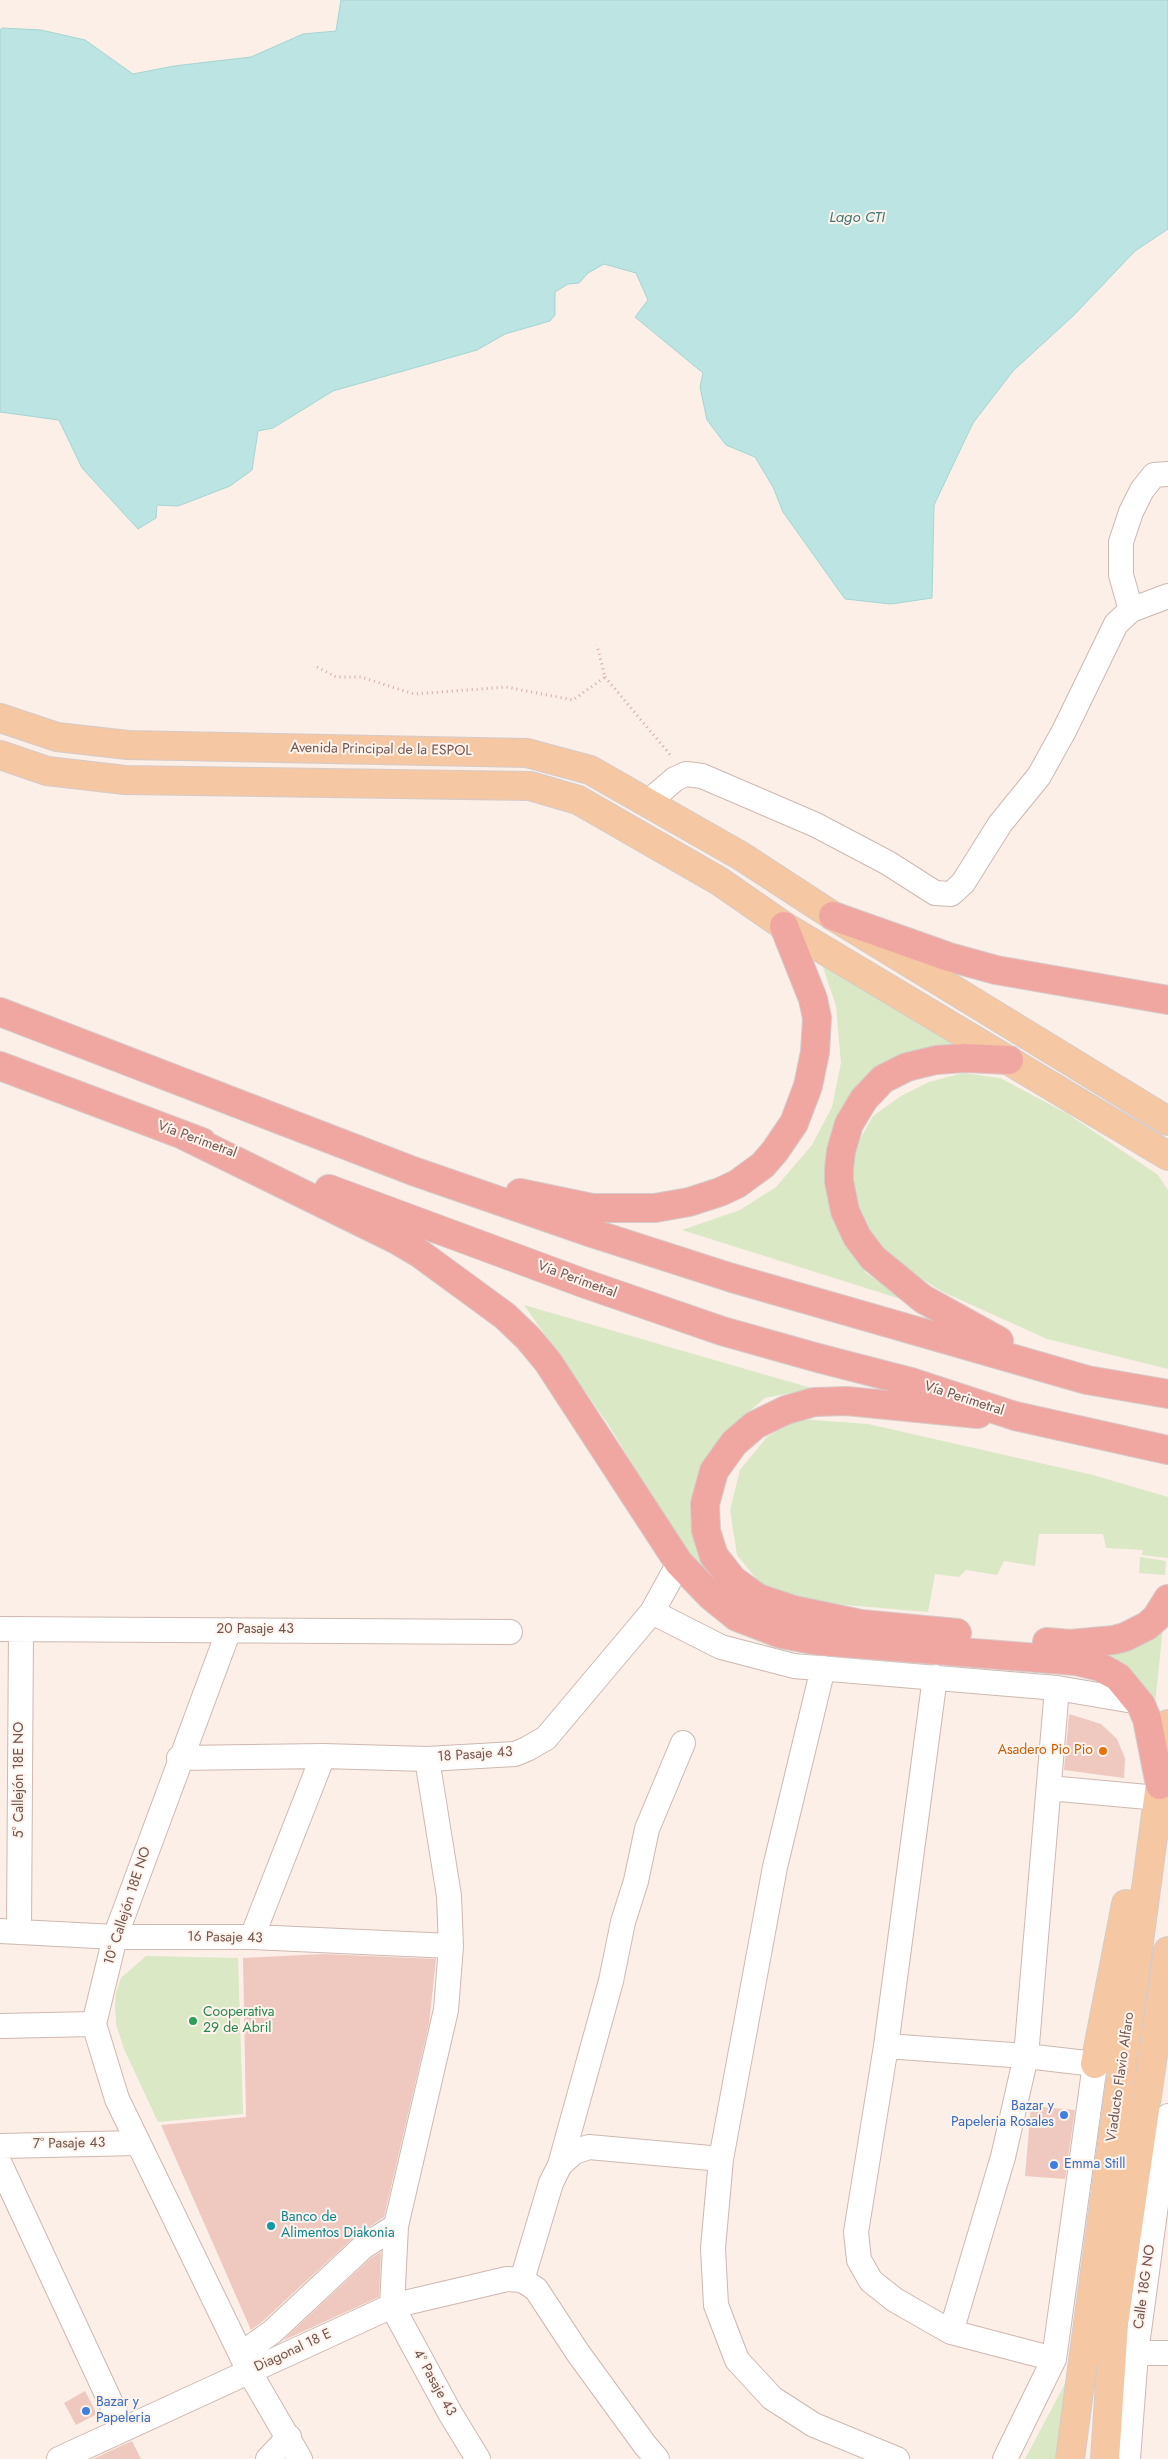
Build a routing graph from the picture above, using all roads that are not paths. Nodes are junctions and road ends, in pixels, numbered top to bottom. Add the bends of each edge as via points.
1 (1168, 474) edge
2 (1168, 596) edge
3 (1132, 610) junction
4 (0, 718) edge
5 (234, 746) junction
6 (0, 755) edge
7 (232, 783) junction
8 (648, 802) junction
9 (636, 833) junction
10 (769, 874) junction
11 (752, 902) junction
12 (833, 916) junction
13 (784, 926) junction
14 (1168, 1000) edge
15 (0, 1012) edge
16 (1009, 1060) junction
17 (0, 1066) edge
18 (1168, 1121) edge
19 (185, 1136) junction
20 (1168, 1156) edge
21 (413, 1171) junction
22 (1088, 1380) junction
23 (1168, 1394) edge
24 (1015, 1416) junction
25 (1168, 1450) edge
26 (679, 1563) junction
27 (1168, 1599) edge
28 (652, 1612) junction
29 (10, 1629) edge
30 (229, 1630) junction
31 (510, 1632) dead end
32 (823, 1668) junction
33 (936, 1677) junction
34 (1057, 1688) junction
35 (1139, 1702) junction
36 (1168, 1724) edge
37 (683, 1743) dead end
38 (323, 1756) junction
39 (179, 1758) junction
40 (427, 1759) junction
41 (1048, 1788) junction
42 (1158, 1797) junction
43 (9, 1931) edge
44 (115, 1937) junction
45 (252, 1937) junction
46 (451, 1946) junction
47 (1168, 1951) edge
48 (94, 2024) junction
49 (0, 2026) edge
50 (886, 2046) junction
51 (1026, 2056) junction
52 (1160, 2058) edge
53 (1095, 2064) junction
54 (1168, 2116) edge
55 (138, 2143) junction
56 (0, 2146) edge
57 (721, 2159) junction
58 (0, 2164) edge
59 (560, 2165) junction
60 (396, 2226) junction
61 (529, 2285) junction
62 (392, 2306) junction
63 (951, 2332) junction
64 (1136, 2353) junction
65 (1168, 2353) edge
66 (1054, 2359) junction
67 (245, 2362) junction
68 (123, 2429) junction
69 (289, 2437) junction
70 (1070, 2457) edge
71 (59, 2459) edge
72 (268, 2459) edge
73 (300, 2459) edge
74 (478, 2459) edge
75 (658, 2459) edge
76 (897, 2459) edge
77 (1005, 2459) edge
78 (1112, 2459) edge

1 - 3 street via 1154,475 1142,490 1121,542 1122,574
2 - 3 street
3 - 8 street via 1116,624 1039,776 1000,824 963,883 951,894 935,893 888,863 816,825 702,776 686,774 675,779
4 - 5 main road, Avenida Principal de la ESPOL via 57,737 128,745
5 - 7 main road
5 - 8 main road, Avenida Principal de la ESPOL via 528,753 590,770
6 - 7 main road via 47,771 125,780
7 - 9 main road via 530,786 578,800
8 - 9 main road
8 - 10 main road, Avenida Principal de la ESPOL
9 - 11 main road
10 - 11 main road via 754,880 750,890
10 - 12 main road, Avenida Principal de la ESPOL
11 - 13 main road
12 - 14 highway via 996,970
12 - 18 main road, Avenida Principal de la ESPOL
13 - 16 main road
13 - 21 highway via 808,982 817,1018 812,1070 801,1106 786,1137 763,1165 736,1184 705,1198 669,1206 592,1208
15 - 21 highway
16 - 20 main road
16 - 22 highway via 952,1058 920,1062 894,1073 873,1089 849,1124 841,1151 839,1181 845,1211 857,1237 873,1258 923,1299 989,1337
17 - 19 highway, Vía Perimetral
19 - 24 highway, Vía Perimetral via 722,1331 911,1382
19 - 26 highway via 398,1240 505,1316 548,1362
21 - 22 highway via 732,1278
22 - 23 highway
24 - 25 highway, Vía Perimetral
24 - 27 highway via 838,1401 803,1405 769,1417 744,1434 714,1471 705,1517 714,1556 744,1590 774,1605 794,1610 861,1624 1070,1644 1114,1640 1137,1632 1156,1618
26 - 28 street, 18 Pasaje 43
26 - 35 highway via 732,1614 781,1634 838,1643 1076,1661 1100,1667 1118,1677
28 - 32 street via 721,1647 772,1661
28 - 40 street, 18 Pasaje 43 via 546,1738 514,1754
29 - 30 street, 20 Pasaje 43
29 - 43 street, 5° Callejón 18E NO
30 - 31 street, 20 Pasaje 43
30 - 39 street, 10° Callejón 18E NO
32 - 33 street
32 - 57 street via 776,1868
33 - 34 street
33 - 50 street
34 - 35 street
34 - 41 street
35 - 42 highway via 1147,1719
36 - 42 main road, Viaducto Flavio Alfaro
37 - 59 street via 647,1829 623,1922 612,1981
38 - 39 street, 18 Pasaje 43
38 - 40 street, 18 Pasaje 43
38 - 45 street
39 - 44 street, 10° Callejón 18E NO
40 - 46 street via 449,1896
41 - 42 street
41 - 51 street
42 - 53 main road via 1141,1829
42 - 70 main road, Viaducto Flavio Alfaro
43 - 44 street, 16 Pasaje 43
44 - 45 street, 16 Pasaje 43
44 - 48 street, 10° Callejón 18E NO
45 - 46 street, 16 Pasaje 43
46 - 60 street via 446,2010
47 - 52 main road, Viaducto Flavio Alfaro
48 - 49 street
48 - 55 street, 10° Callejón 18E NO via 116,2099
50 - 51 street
50 - 63 street via 856,2232 859,2260 871,2281 895,2300
51 - 53 street
51 - 63 street via 1003,2157
52 - 78 main road, Viaducto Flavio Alfaro via 1114,2324
53 - 66 street
54 - 64 street, Calle 18G NO
55 - 56 street, 7° Pasaje 43
55 - 67 street, 10° Callejón 18E NO
57 - 59 street via 589,2147 574,2152
57 - 76 street via 713,2248 716,2304 737,2360 772,2398 814,2424
58 - 68 street
59 - 61 street via 551,2183
60 - 62 street
60 - 67 street via 363,2247 272,2332
61 - 62 street, Diagonal 18 E via 507,2279
61 - 75 street
62 - 67 street, Diagonal 18 E
62 - 74 street, 4° Pasaje 43
63 - 66 street
64 - 65 street
64 - 78 street, Calle 18G NO
66 - 77 street
67 - 68 street, Diagonal 18 E
67 - 69 street, 10° Callejón 18E NO
68 - 71 street, Diagonal 18 E
69 - 72 street
69 - 73 street, 10° Callejón 18E NO

